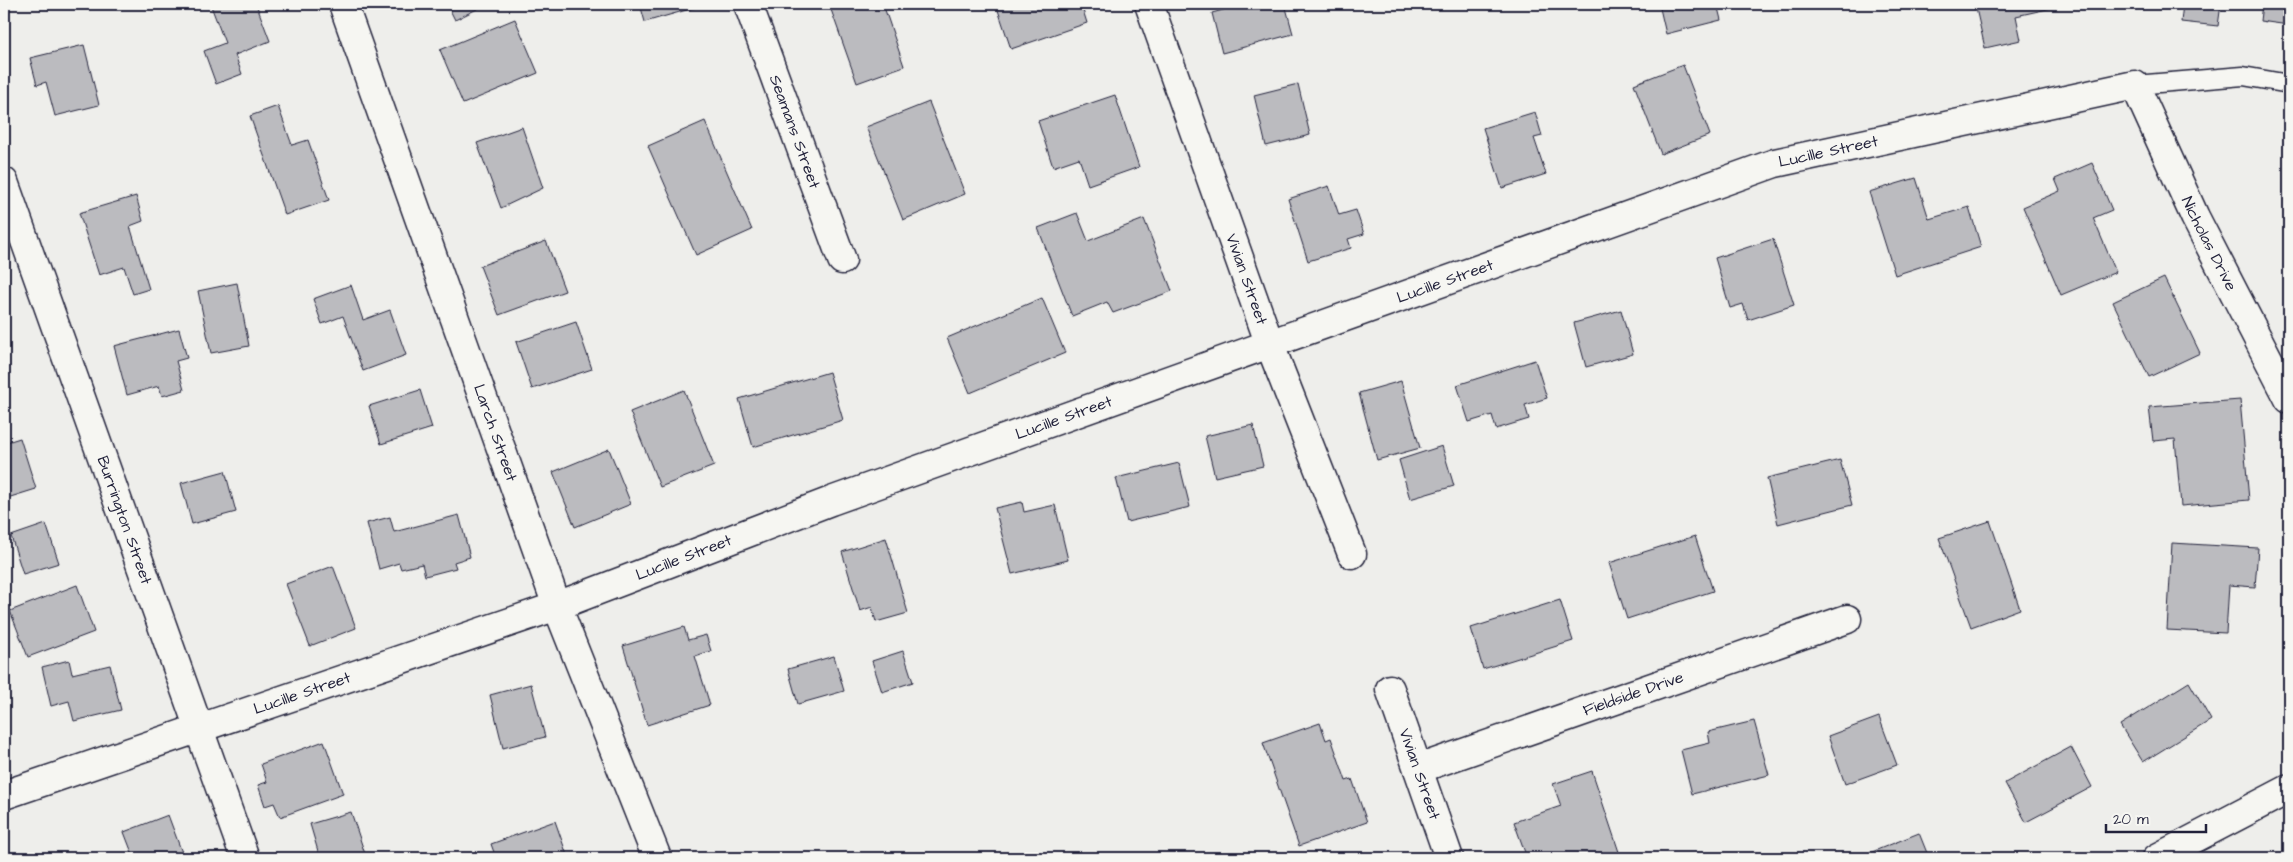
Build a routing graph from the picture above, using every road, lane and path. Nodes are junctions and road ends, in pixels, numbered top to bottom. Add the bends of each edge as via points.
1 (343, 4) edge
2 (748, 4) edge
3 (1149, 4) edge
4 (2289, 84) edge
5 (2136, 85) junction
6 (4, 182) edge
7 (842, 260) dead end
8 (1270, 345) junction
9 (2289, 398) edge
10 (1352, 554) dead end
11 (557, 606) junction
12 (1847, 619) dead end
13 (1390, 689) dead end
14 (198, 728) junction
15 (1418, 769) junction
16 (2289, 789) edge
17 (4, 795) edge
18 (245, 858) edge
19 (657, 858) edge
20 (1449, 858) edge
21 (2157, 858) edge

1 - 11 street, Larch Street
2 - 7 street, Seamans Street
3 - 8 street, Vivian Street
4 - 5 lane via 2243,76
5 - 8 street, Lucille Street via 1775,163
5 - 9 street, Nicholas Drive via 2195,217
6 - 14 street, Burrington Street
8 - 10 street, Vivian Street
8 - 11 street, Lucille Street via 831,501
11 - 14 street, Lucille Street
11 - 19 street, Larch Street
12 - 15 street, Fieldside Drive
13 - 15 street, Vivian Street
14 - 17 street, Lucille Street
14 - 18 street, Burrington Street
15 - 20 street, Vivian Street
16 - 21 street

